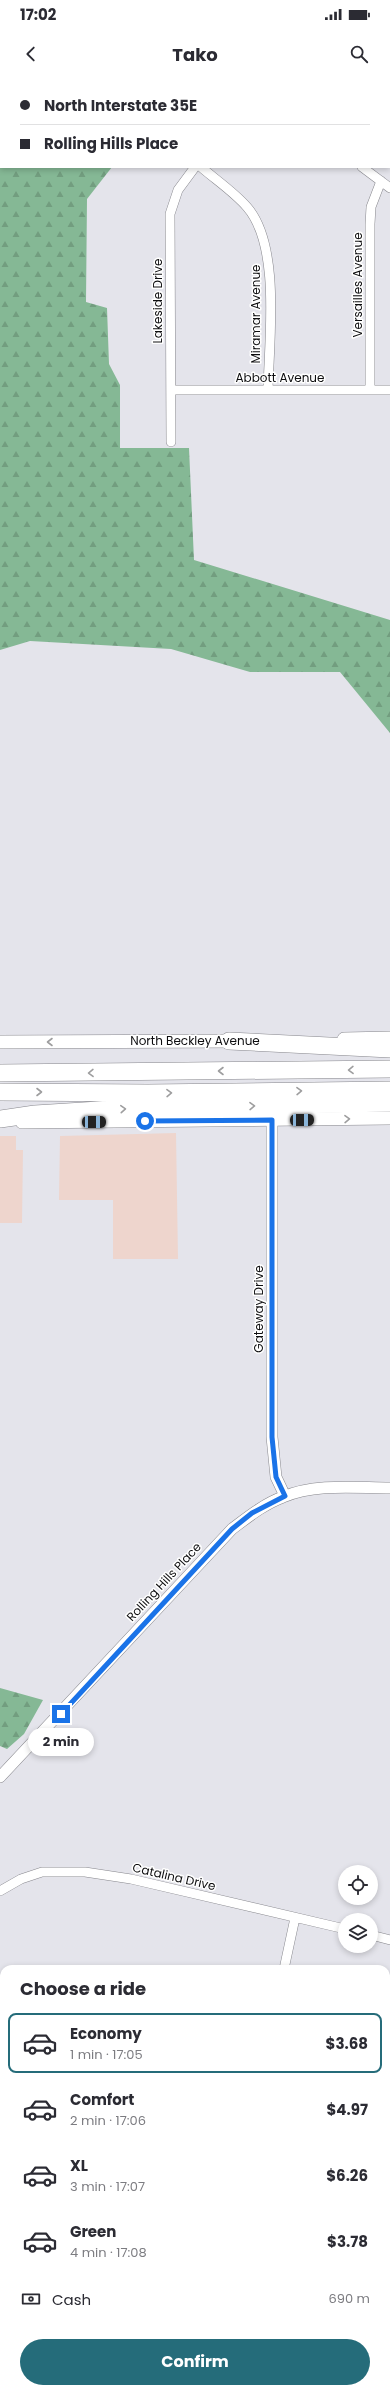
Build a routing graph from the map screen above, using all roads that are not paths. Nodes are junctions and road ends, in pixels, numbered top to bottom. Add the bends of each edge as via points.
1 (194, 168) edge
2 (202, 168) edge
3 (363, 168) edge
4 (381, 181) junction
5 (390, 188) edge
6 (171, 390) junction
7 (268, 390) junction
8 (370, 390) junction
9 (390, 390) edge
10 (171, 442) dead end
11 (390, 1038) edge
12 (229, 1041) junction
13 (0, 1042) edge
14 (390, 1048) edge
15 (390, 1069) edge
16 (0, 1073) edge
17 (390, 1090) edge
18 (0, 1092) edge
19 (390, 1103) edge
20 (390, 1118) edge
21 (0, 1119) edge
22 (272, 1120) junction
23 (0, 1122) edge
24 (390, 1488) edge
25 (285, 1496) junction
26 (0, 1777) edge
27 (0, 1892) edge
28 (295, 1918) junction
29 (338, 1927) edge
30 (378, 1937) edge
31 (390, 1940) edge
32 (285, 1965) edge

1 - 6 street, Lakeside Drive via 178,190 170,214
2 - 7 street, Miramar Avenue via 247,206 258,224 266,249 270,272
3 - 4 street
4 - 5 street
4 - 8 street, Versailles Avenue via 371,208 370,224
6 - 7 street, Abbott Avenue
6 - 10 street, Lakeside Drive
7 - 8 street, Abbott Avenue
8 - 9 street, Abbott Avenue
11 - 12 main road, North Beckley Avenue
12 -> 13 main road, North Beckley Avenue
12 - 14 highway
15 -> 16 highway
18 -> 17 highway
21 -> 19 highway via 35,1114 131,1108
22 -> 20 main road
22 - 23 main road
22 - 25 street, Gateway Drive via 272,1437 276,1477
24 - 25 street, Rolling Hills Place via 334,1488
25 - 26 street, Rolling Hills Place via 252,1513 232,1529
27 - 28 street, Catalina Drive via 21,1879 42,1872 78,1871 131,1879
28 - 29 street, Catalina Drive
28 - 32 street
30 - 31 street

